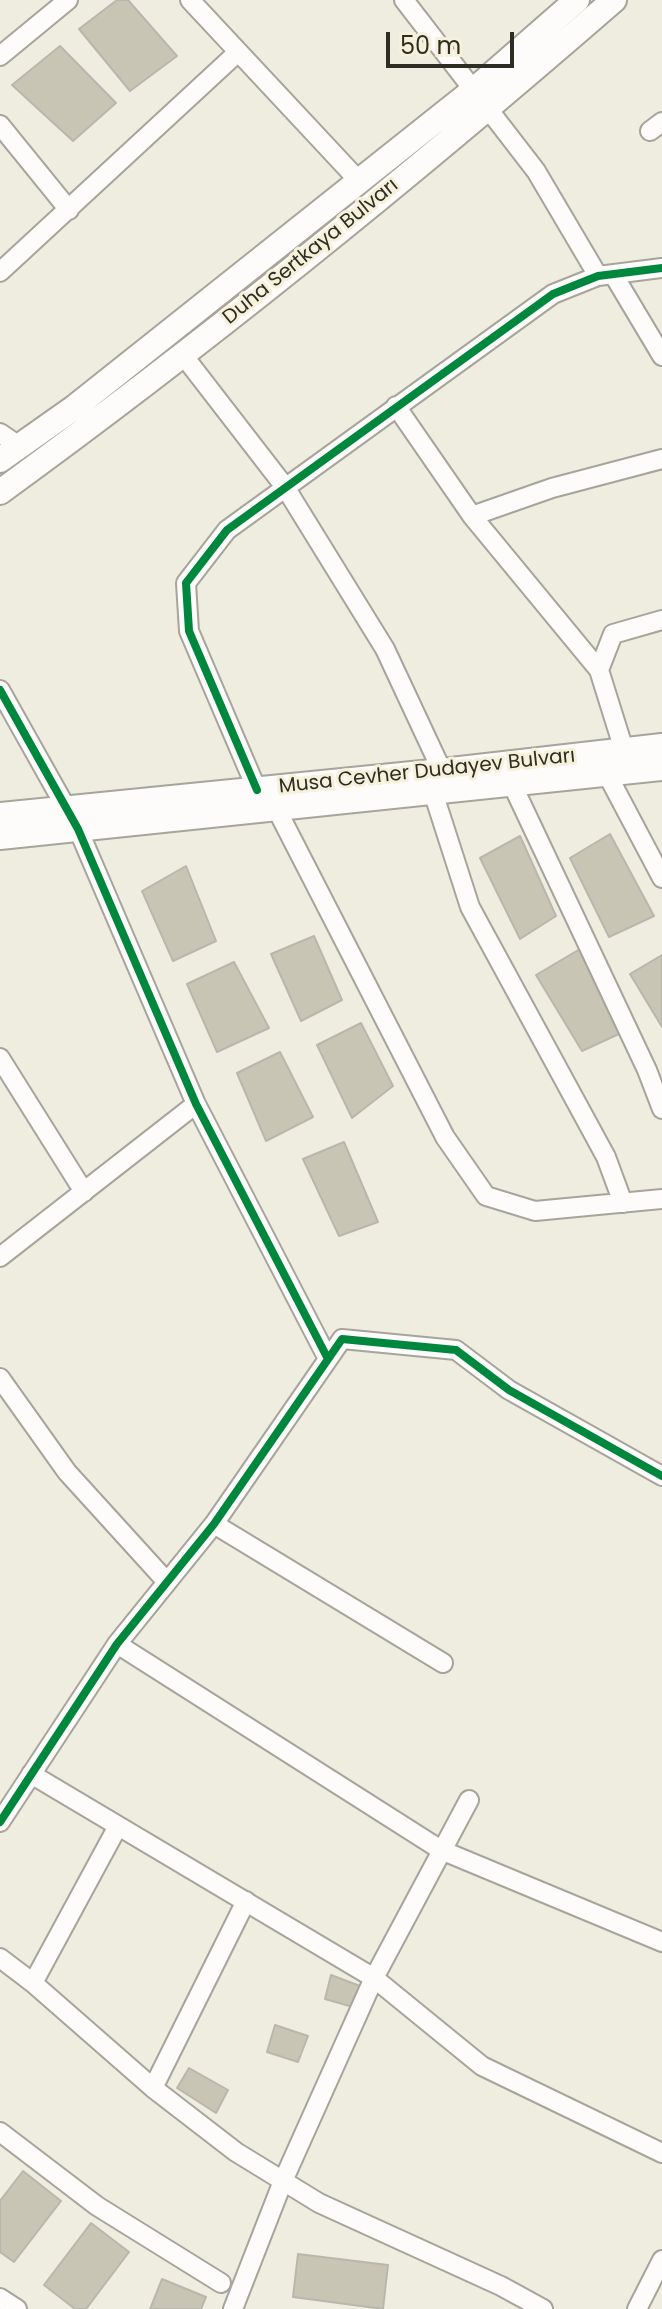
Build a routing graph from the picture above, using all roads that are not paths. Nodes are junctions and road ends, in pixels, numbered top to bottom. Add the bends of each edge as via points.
1 (68, 0) edge
2 (190, 0) edge
3 (577, 0) edge
4 (614, 0) edge
5 (405, 1) edge
6 (237, 53) junction
7 (0, 56) edge
8 (482, 98) junction
9 (0, 125) edge
10 (359, 181) junction
11 (69, 210) junction
12 (662, 268) edge
13 (0, 272) edge
14 (606, 275) junction
15 (183, 355) junction
16 (662, 356) edge
17 (396, 406) junction
18 (6, 446) edge
19 (662, 459) edge
20 (285, 487) junction
21 (0, 492) edge
22 (472, 516) junction
23 (662, 620) edge
24 (599, 670) junction
25 (0, 690) edge
26 (662, 746) edge
27 (624, 750) junction
28 (662, 768) edge
29 (607, 774) junction
30 (437, 782) junction
31 (512, 784) junction
32 (257, 790) junction
33 (276, 808) junction
34 (0, 815) edge
35 (73, 819) junction
36 (0, 837) edge
37 (662, 878) edge
38 (0, 1058) edge
39 (657, 1082) edge
40 (196, 1104) junction
41 (662, 1109) edge
42 (84, 1192) junction
43 (662, 1199) edge
44 (623, 1203) junction
45 (0, 1257) edge
46 (328, 1359) junction
47 (0, 1378) edge
48 (662, 1476) edge
49 (214, 1524) junction
50 (167, 1582) junction
51 (117, 1644) junction
52 (443, 1663) dead end
53 (31, 1774) junction
54 (6, 1800) edge
55 (469, 1800) dead end
56 (0, 1822) edge
57 (118, 1826) junction
58 (441, 1850) junction
59 (246, 1901) junction
60 (662, 1942) edge
61 (0, 1958) edge
62 (374, 1978) junction
63 (33, 1983) junction
64 (153, 2088) junction
65 (0, 2132) edge
66 (662, 2153) edge
67 (283, 2181) junction
68 (662, 2260) edge
69 (221, 2283) dead end
70 (0, 2298) edge
71 (17, 2309) edge
72 (233, 2309) edge
73 (543, 2309) edge
74 (637, 2309) edge

1 - 7 street
2 - 6 street
3 - 8 main road, Duha Sertkaya Bulvarı
4 - 8 main road, Duha Sertkaya Bulvarı
5 - 8 street
6 - 10 street
6 - 11 street
8 - 10 main road, Duha Sertkaya Bulvarı
8 - 14 street
8 - 15 main road, Duha Sertkaya Bulvarı
9 - 11 street
10 - 18 main road, Duha Sertkaya Bulvarı via 75,407
11 - 13 street
12 - 14 street
14 - 16 street
14 - 17 street via 553,294
15 - 20 street
15 - 21 main road, Duha Sertkaya Bulvarı
17 - 20 street
17 - 22 street
19 - 22 street
20 - 30 street via 385,649
20 - 32 street via 227,530 186,583 189,631
22 - 24 street
23 - 24 street via 613,634
24 - 27 street
25 - 35 street
26 - 27 main road, Musa Cevher Dudayev Bulvarı
27 - 30 main road, Musa Cevher Dudayev Bulvarı
28 - 29 main road, Musa Cevher Dudayev Bulvarı
29 - 31 main road, Musa Cevher Dudayev Bulvarı
29 - 37 street
30 - 31 main road, Musa Cevher Dudayev Bulvarı
30 - 32 main road, Musa Cevher Dudayev Bulvarı
30 - 33 main road, Musa Cevher Dudayev Bulvarı
30 - 44 street via 470,907 606,1157
31 - 39 street
32 - 35 main road, Musa Cevher Dudayev Bulvarı
33 - 35 main road, Musa Cevher Dudayev Bulvarı
33 - 44 street via 445,1137 486,1196 535,1211
34 - 35 main road, Musa Cevher Dudayev Bulvarı
35 - 36 main road, Musa Cevher Dudayev Bulvarı
35 - 40 street
38 - 42 street
39 - 41 street
40 - 42 street
40 - 46 street
42 - 45 street
43 - 44 street
46 - 48 street via 342,1339 456,1350 509,1390
46 - 49 street
47 - 50 street via 67,1472
49 - 50 street
49 - 52 street
50 - 51 street
51 - 53 street
51 - 58 street
53 - 54 street
53 - 57 street
54 - 56 street
55 - 58 street
57 - 59 street
57 - 63 street
58 - 60 street
58 - 62 street
59 - 62 street
59 - 64 street
61 - 63 street
62 - 66 street via 482,2066
62 - 67 street
63 - 64 street
64 - 67 street
65 - 69 street via 97,2206
67 - 72 street
67 - 73 street
68 - 74 street
70 - 71 street

